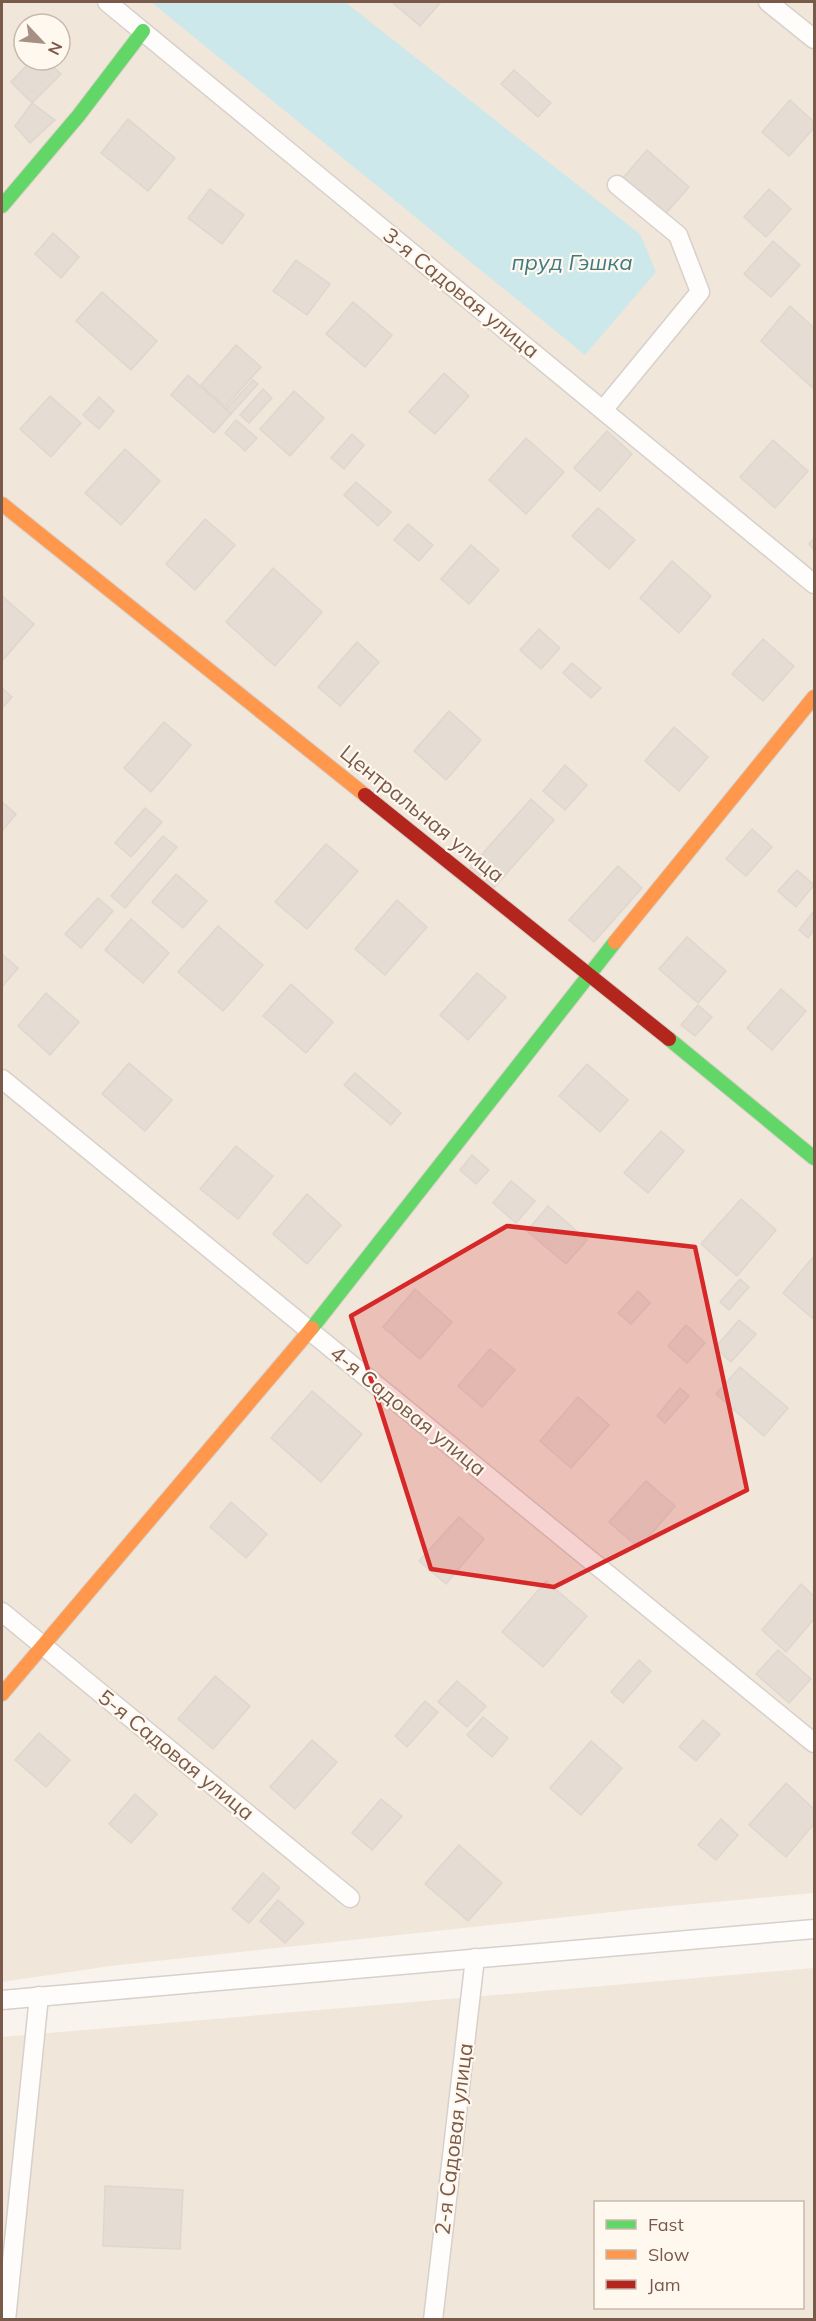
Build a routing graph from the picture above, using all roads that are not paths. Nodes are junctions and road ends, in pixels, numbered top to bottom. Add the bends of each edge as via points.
1 (107, 2) edge
2 (768, 2) edge
3 (143, 31) junction
4 (814, 39) edge
5 (616, 184) dead end
6 (2, 206) edge
7 (603, 410) junction
8 (2, 504) edge
9 (814, 585) edge
10 (814, 697) edge
11 (589, 974) junction
12 (2, 1079) edge
13 (814, 1158) edge
14 (310, 1331) junction
15 (2, 1612) edge
16 (42, 1645) junction
17 (2, 1694) edge
18 (814, 1743) edge
19 (350, 1898) dead end
20 (814, 1929) edge
21 (475, 1958) junction
22 (39, 1996) junction
23 (2, 2000) edge
24 (6, 2319) edge
25 (433, 2319) edge

1 - 3 lane, 3-я Садовая улица
2 - 4 lane
3 - 6 street
3 - 7 lane, 3-я Садовая улица
5 - 7 lane via 678,235 700,292
7 - 9 lane, 3-я Садовая улица
8 - 11 street, Центральная улица
10 - 11 street
11 - 13 street, Центральная улица
11 - 14 street
12 - 14 lane, 4-я Садовая улица
14 - 16 street
14 - 18 lane, 4-я Садовая улица
15 - 16 lane, 5-я Садовая улица
16 - 17 street
16 - 19 lane, 5-я Садовая улица
20 - 21 lane
21 - 22 lane
21 - 25 lane, 2-я Садовая улица
22 - 23 lane
22 - 24 lane

